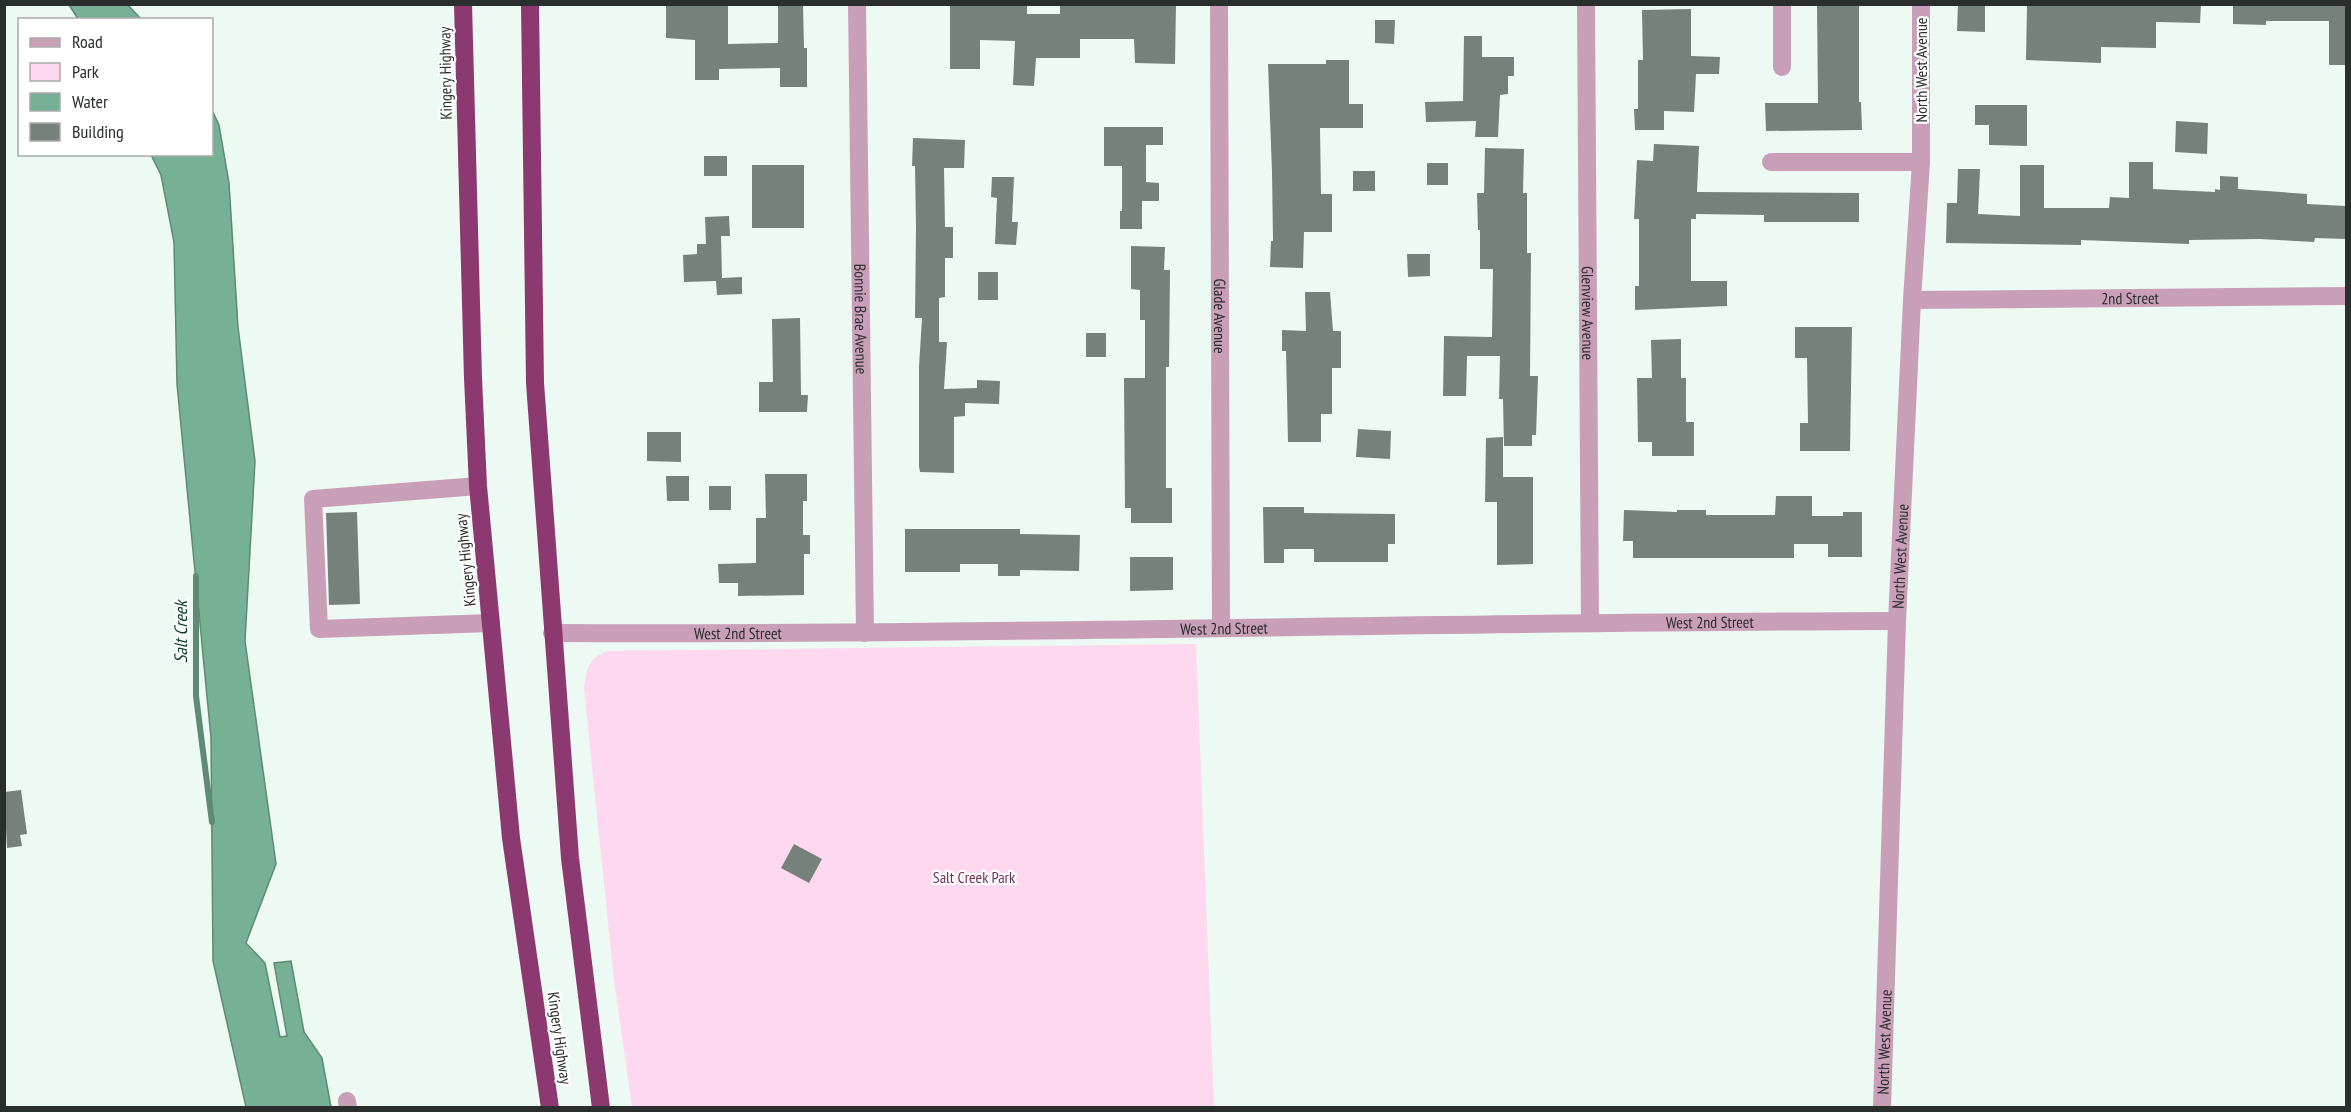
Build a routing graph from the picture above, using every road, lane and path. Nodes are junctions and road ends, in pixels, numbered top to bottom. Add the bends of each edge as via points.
1 (463, 4) edge
2 (530, 4) edge
3 (857, 4) edge
4 (1219, 4) edge
5 (1586, 4) edge
6 (1782, 4) edge
7 (1921, 4) edge
8 (1782, 67) dead end
9 (1771, 162) dead end
10 (1921, 162) junction
11 (2346, 296) edge
12 (1912, 300) junction
13 (478, 486) junction
14 (1897, 621) junction
15 (1590, 622) junction
16 (491, 623) junction
17 (1221, 627) junction
18 (552, 633) junction
19 (865, 633) junction
20 (550, 1107) edge
21 (601, 1107) edge
22 (1882, 1107) edge

1 - 13 highway, Kingery Highway
2 - 18 highway, Kingery Highway via 535,383
3 - 19 street, Bonnie Brae Avenue
4 - 17 street, Glade Avenue
5 - 15 street, Glenview Avenue
6 - 8 street
7 - 10 street, North West Avenue
9 - 10 street
10 - 12 street, North West Avenue
11 - 12 street, 2nd Street
12 - 14 street, North West Avenue
13 - 16 highway, Kingery Highway
13 - 16 street via 313,499 319,628
14 - 15 street, West 2nd Street
14 - 22 street, North West Avenue
15 - 17 street, West 2nd Street
16 - 20 highway, Kingery Highway via 511,838
17 - 19 street, West 2nd Street
18 - 19 street, West 2nd Street
18 - 21 highway, Kingery Highway via 570,858

